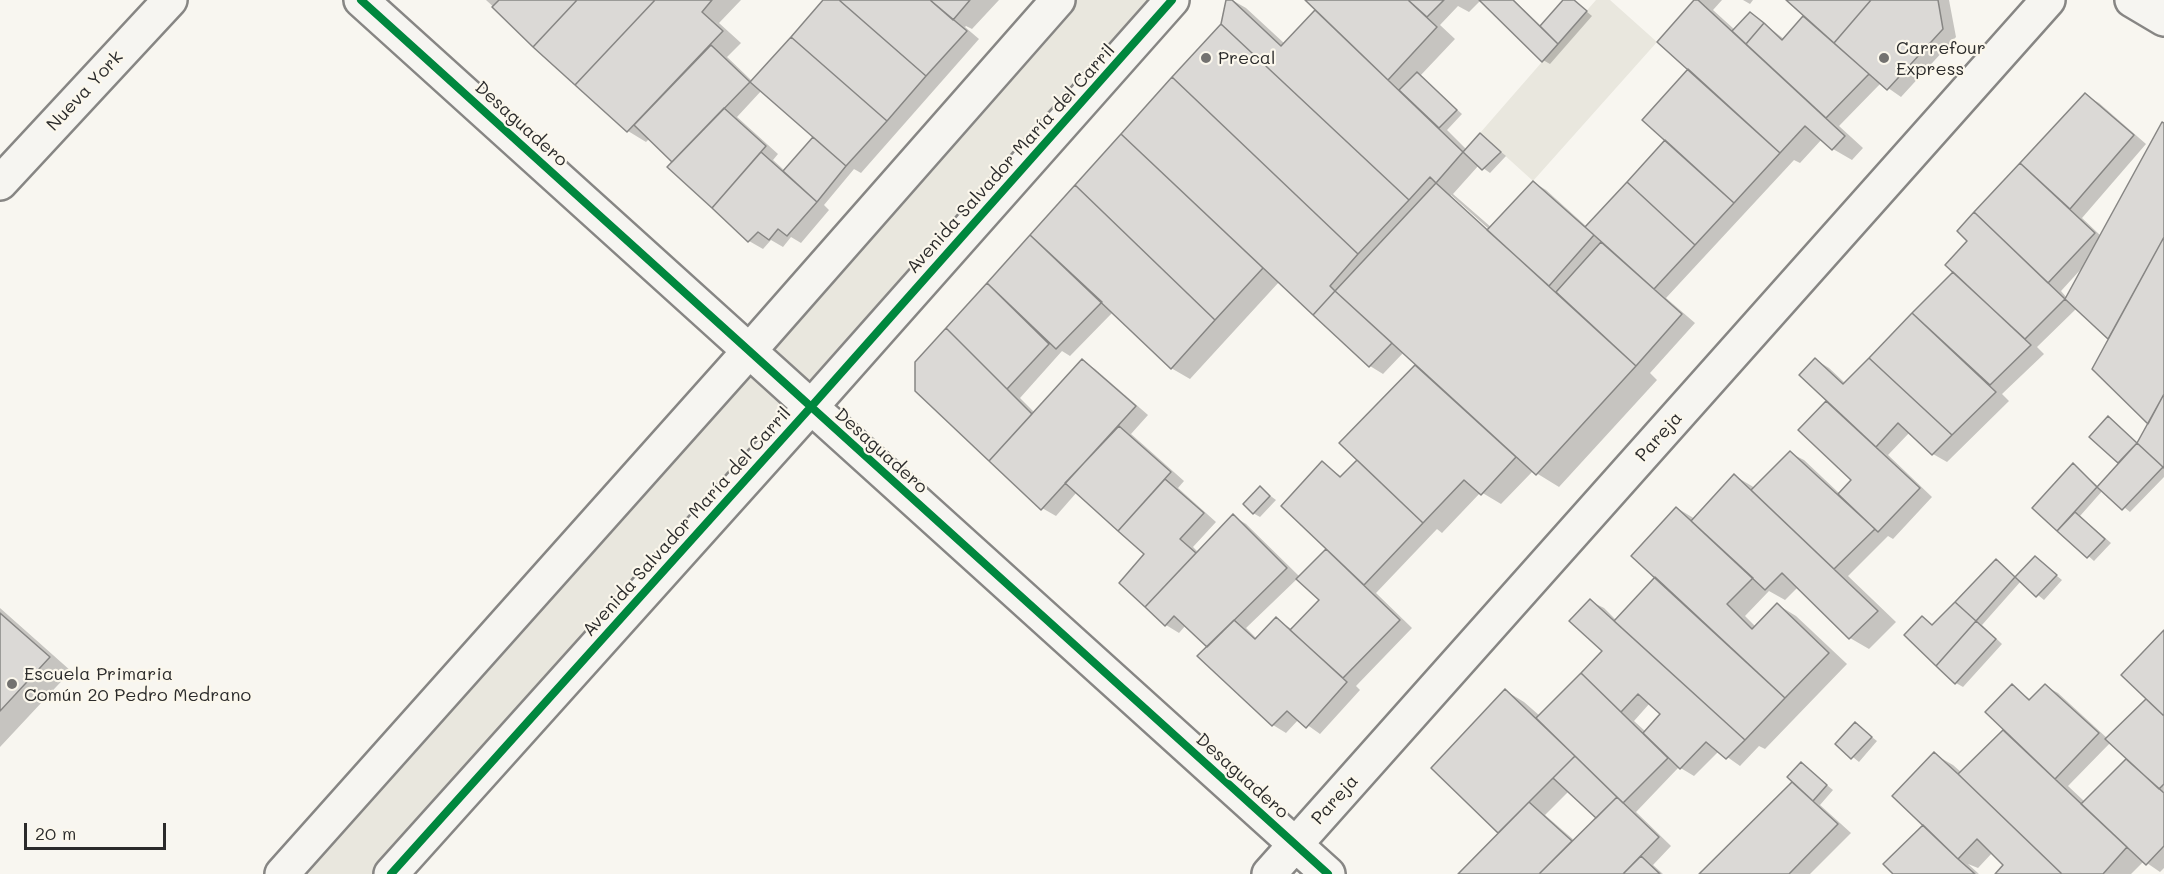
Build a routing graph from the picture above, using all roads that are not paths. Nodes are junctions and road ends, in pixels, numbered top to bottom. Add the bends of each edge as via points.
1 (170, 0) edge
2 (362, 0) edge
3 (1058, 0) edge
4 (1172, 0) edge
5 (2048, 0) edge
6 (2132, 0) edge
7 (2164, 19) edge
8 (0, 183) edge
9 (750, 350) junction
10 (810, 408) junction
11 (1296, 845) junction
12 (282, 874) edge
13 (391, 874) edge
14 (1269, 874) edge
15 (1328, 874) edge

1 - 8 street, Nueva York
2 - 9 street, Desaguadero
3 - 9 street
4 - 10 street, Avenida Salvador María del Carril
5 - 11 street, Pareja
6 - 7 street
9 - 10 street, Desaguadero
9 - 12 street
10 - 11 street, Desaguadero
10 - 13 street, Avenida Salvador María del Carril
11 - 14 street, Pareja
11 - 15 street, Desaguadero

